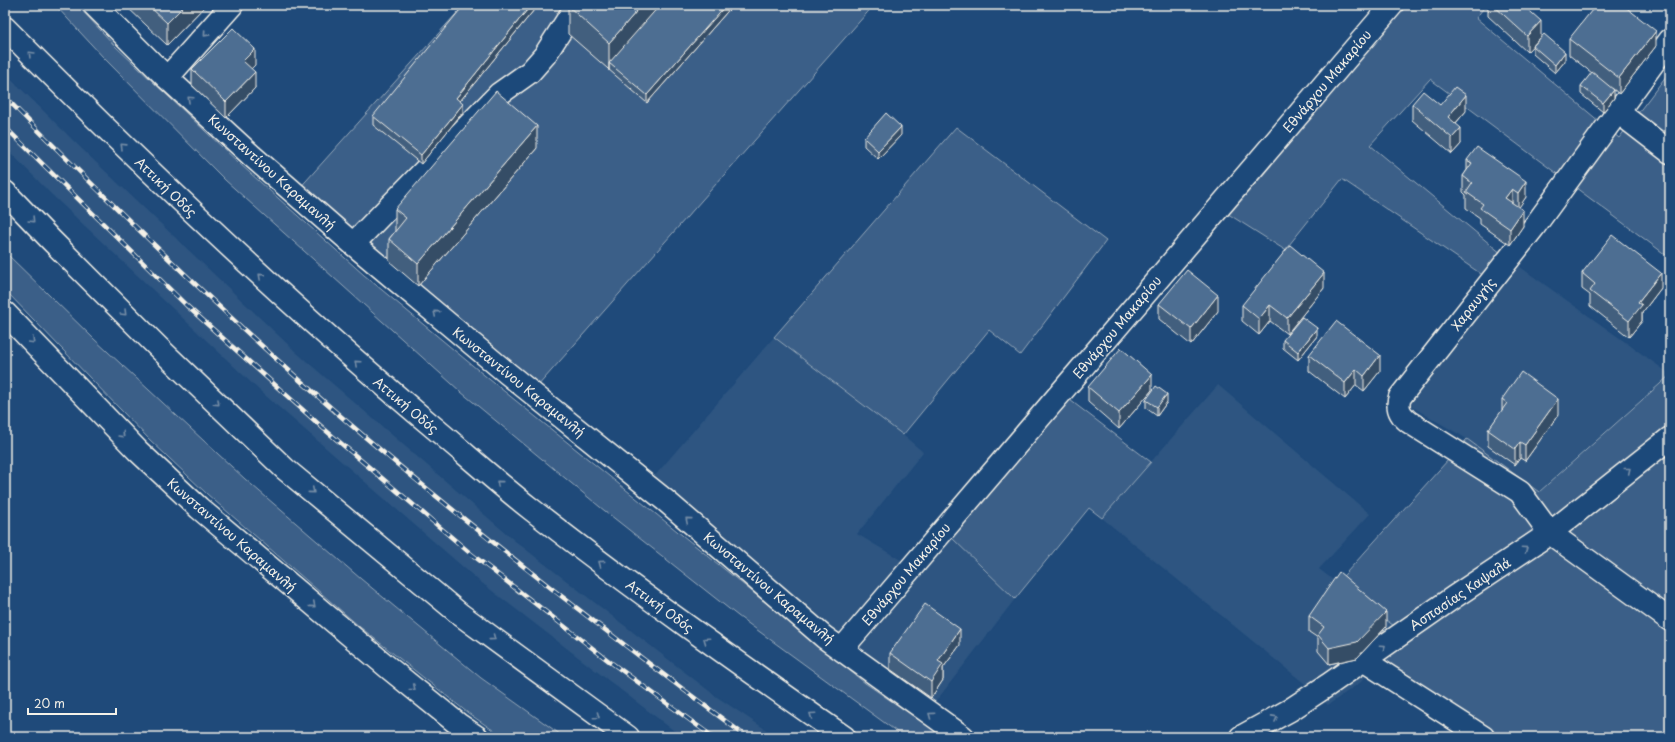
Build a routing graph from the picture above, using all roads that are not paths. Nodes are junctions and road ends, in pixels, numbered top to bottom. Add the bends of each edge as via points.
1 (94, 5) edge
2 (232, 5) edge
3 (577, 5) edge
4 (1392, 5) edge
5 (5, 28) edge
6 (1670, 40) edge
7 (167, 78) junction
8 (1618, 112) junction
9 (1670, 152) edge
10 (5, 192) edge
11 (353, 244) junction
12 (5, 313) edge
13 (1670, 438) edge
14 (1550, 533) junction
15 (1670, 620) edge
16 (842, 649) junction
17 (1363, 660) junction
18 (453, 730) edge
19 (477, 737) edge
20 (628, 737) edge
21 (844, 737) edge
22 (963, 737) edge
23 (1241, 737) edge
24 (1483, 737) edge

1 - 7 main road, Κωνσταντίνου Καραμανλή
2 -> 7 main road
3 - 11 main road via 545,55 530,72 499,94
4 - 16 main road, Εθνάρχου Μακαρίου
21 -> 5 main road, Αττική Οδός via 653,602 529,508 365,370 206,226
6 - 8 main road, Χαραυγής
11 -> 7 main road, Κωνσταντίνου Καραμανλή
8 - 9 main road
8 - 14 main road, Χαραυγής via 1534,227 1398,402 1399,412 1409,422 1520,492
10 -> 20 main road via 159,348 286,469 461,615
16 -> 11 main road, Κωνσταντίνου Καραμανλή via 824,637 666,500 507,373
12 -> 18 main road, Κωνσταντίνου Καραμανλή via 138,451 199,508 320,611
14 -> 13 main road, Ασπασίας Καψαλά
14 - 15 main road, Χαραυγής
17 -> 14 main road, Ασπασίας Καψαλά
22 -> 16 main road, Κωνσταντίνου Καραμανλή
23 -> 17 main road, Ασπασίας Καψαλά via 1290,710
17 - 24 main road
18 - 19 main road, Κωνσταντίνου Καραμανλή

